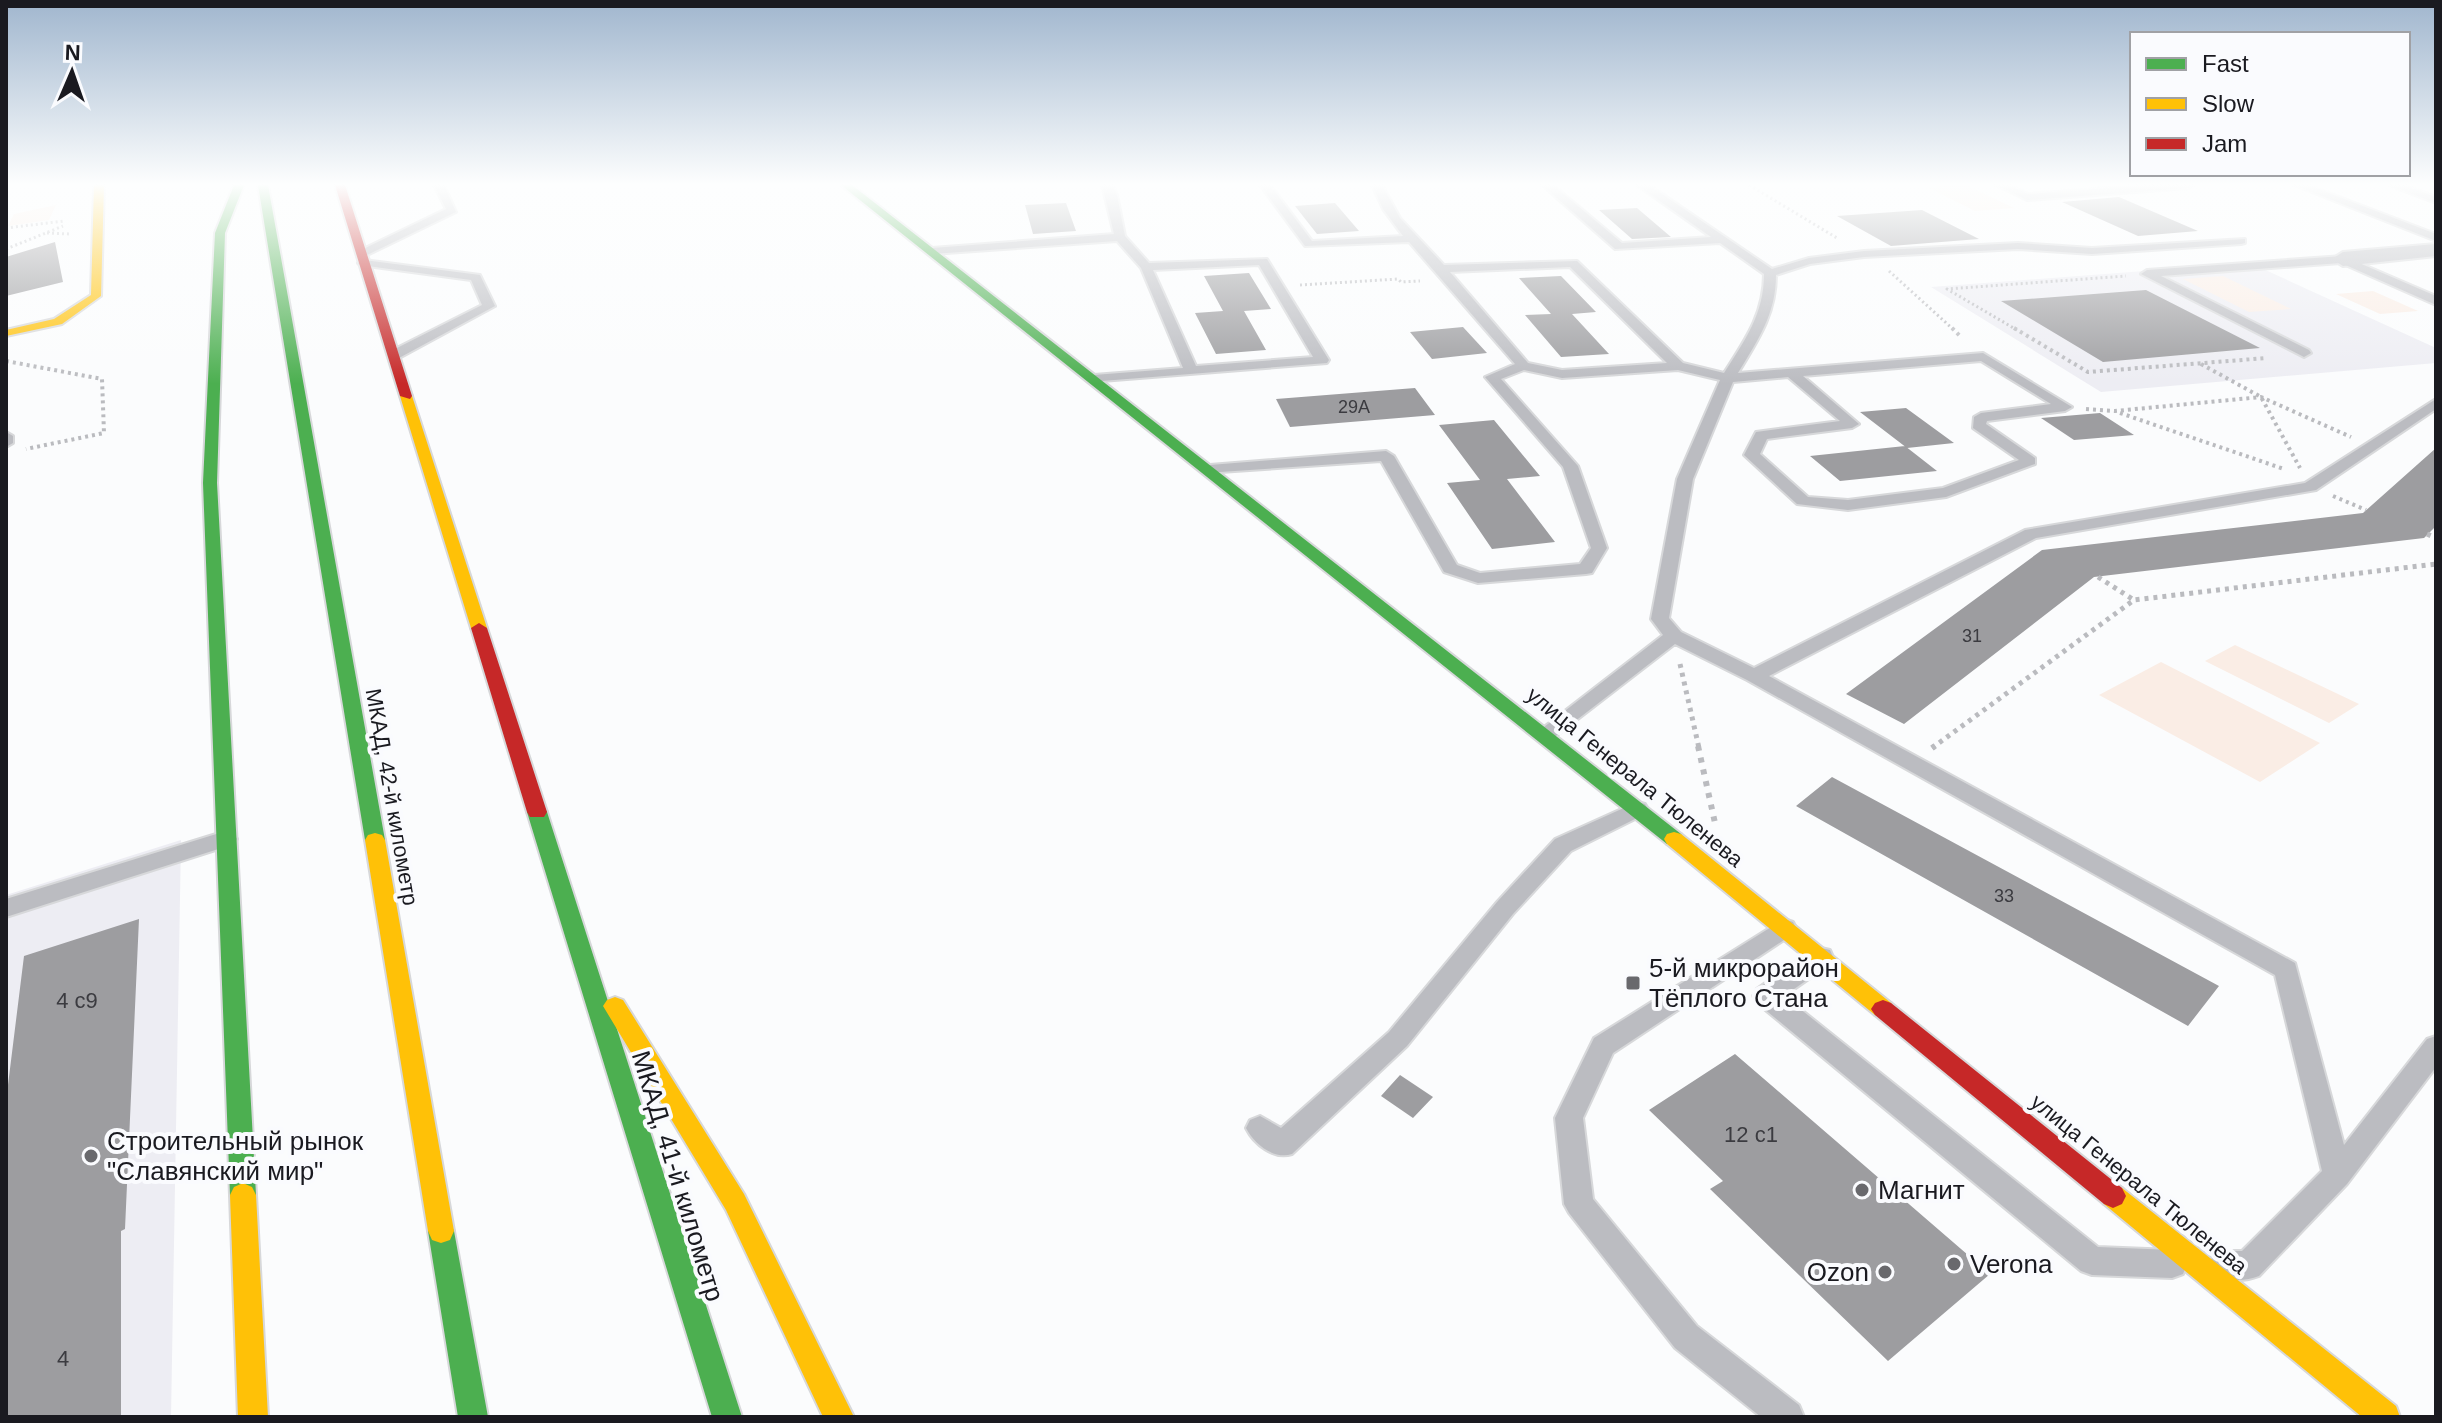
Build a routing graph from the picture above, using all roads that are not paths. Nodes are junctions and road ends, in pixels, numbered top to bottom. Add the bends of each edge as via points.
1 (97, 251) edge
2 (219, 251) edge
3 (274, 251) edge
4 (360, 251) edge
5 (374, 251) edge
6 (932, 251) edge
7 (1132, 251) edge
8 (1422, 251) edge
9 (1739, 251) edge
10 (1914, 251) edge
11 (2421, 251) edge
12 (2277, 253) dead end
13 (362, 258) junction
14 (2343, 259) junction
15 (2307, 262) junction
16 (1146, 267) junction
17 (1770, 273) junction
18 (1445, 274) junction
19 (2436, 301) edge
20 (6, 333) edge
21 (2304, 353) road end
22 (394, 355) junction
23 (1523, 366) junction
24 (1678, 366) junction
25 (1191, 371) junction
26 (1791, 373) junction
27 (1728, 378) junction
28 (1094, 379) junction
29 (2436, 403) edge
30 (6, 436) edge
31 (13, 446) edge
32 (1210, 470) junction
33 (1674, 636) junction
34 (1754, 676) junction
35 (1545, 734) junction
36 (1637, 809) junction
37 (226, 839) junction
38 (6, 908) edge
39 (1784, 928) junction
40 (580, 950) junction
41 (1821, 957) junction
42 (2436, 1047) edge
43 (1260, 1128) dead end
44 (2337, 1175) junction
45 (2201, 1265) junction
46 (253, 1417) edge
47 (473, 1417) edge
48 (727, 1417) edge
49 (839, 1417) edge
50 (1787, 1417) edge
51 (2385, 1417) edge

1 - 20 main road via 96,296 58,322
2 - 37 main road via 210,483
3 - 47 main road, МКАД, 42-й километр
4 - 13 main road
5 - 13 lane
6 - 28 main road, улица Генерала Тюленева
7 - 16 lane
8 - 18 lane
9 - 17 lane
10 - 17 lane via 1809,261
11 - 14 street
12 - 15 lane
13 - 22 main road
13 - 22 lane via 476,277 489,306
14 - 15 lane
14 - 19 lane
15 - 21 lane via 2147,274
16 - 25 lane
16 - 25 lane via 1263,261 1322,360
17 - 27 lane via 1762,323
18 - 23 lane
18 - 24 lane via 1573,263
22 - 40 main road
23 - 24 lane via 1562,374
23 - 32 lane via 1492,377 1570,466 1599,548 1586,569 1478,578 1450,568 1386,456
24 - 27 lane
25 - 28 lane
26 - 26 lane via 1983,357 2065,407 1981,417 1978,425 2030,461 1946,492 1848,505 1803,501 1752,455 1761,435 1852,424
26 - 27 lane
27 - 33 lane via 1685,479 1660,619
28 - 32 main road, улица Генерала Тюленева
29 - 34 lane via 2310,487 2031,534
30 - 31 lane
32 - 35 main road, улица Генерала Тюленева
33 - 34 lane
33 - 35 lane
34 - 44 lane via 2286,970
35 - 36 main road, улица Генерала Тюленева
36 - 39 main road, улица Генерала Тюленева
36 - 43 lane via 1563,845 1398,1039 1282,1145
37 - 38 lane
37 - 46 main road
39 - 41 main road, улица Генерала Тюленева
39 - 50 lane via 1603,1046 1569,1118 1579,1204 1686,1337
40 - 48 main road, МКАД, 41-й километр
40 - 49 main road via 735,1202
41 - 45 main road, улица Генерала Тюленева
41 - 45 lane via 1766,996 2092,1261
42 - 44 lane
44 - 45 lane via 2248,1266
45 - 51 main road, улица Генерала Тюленева

